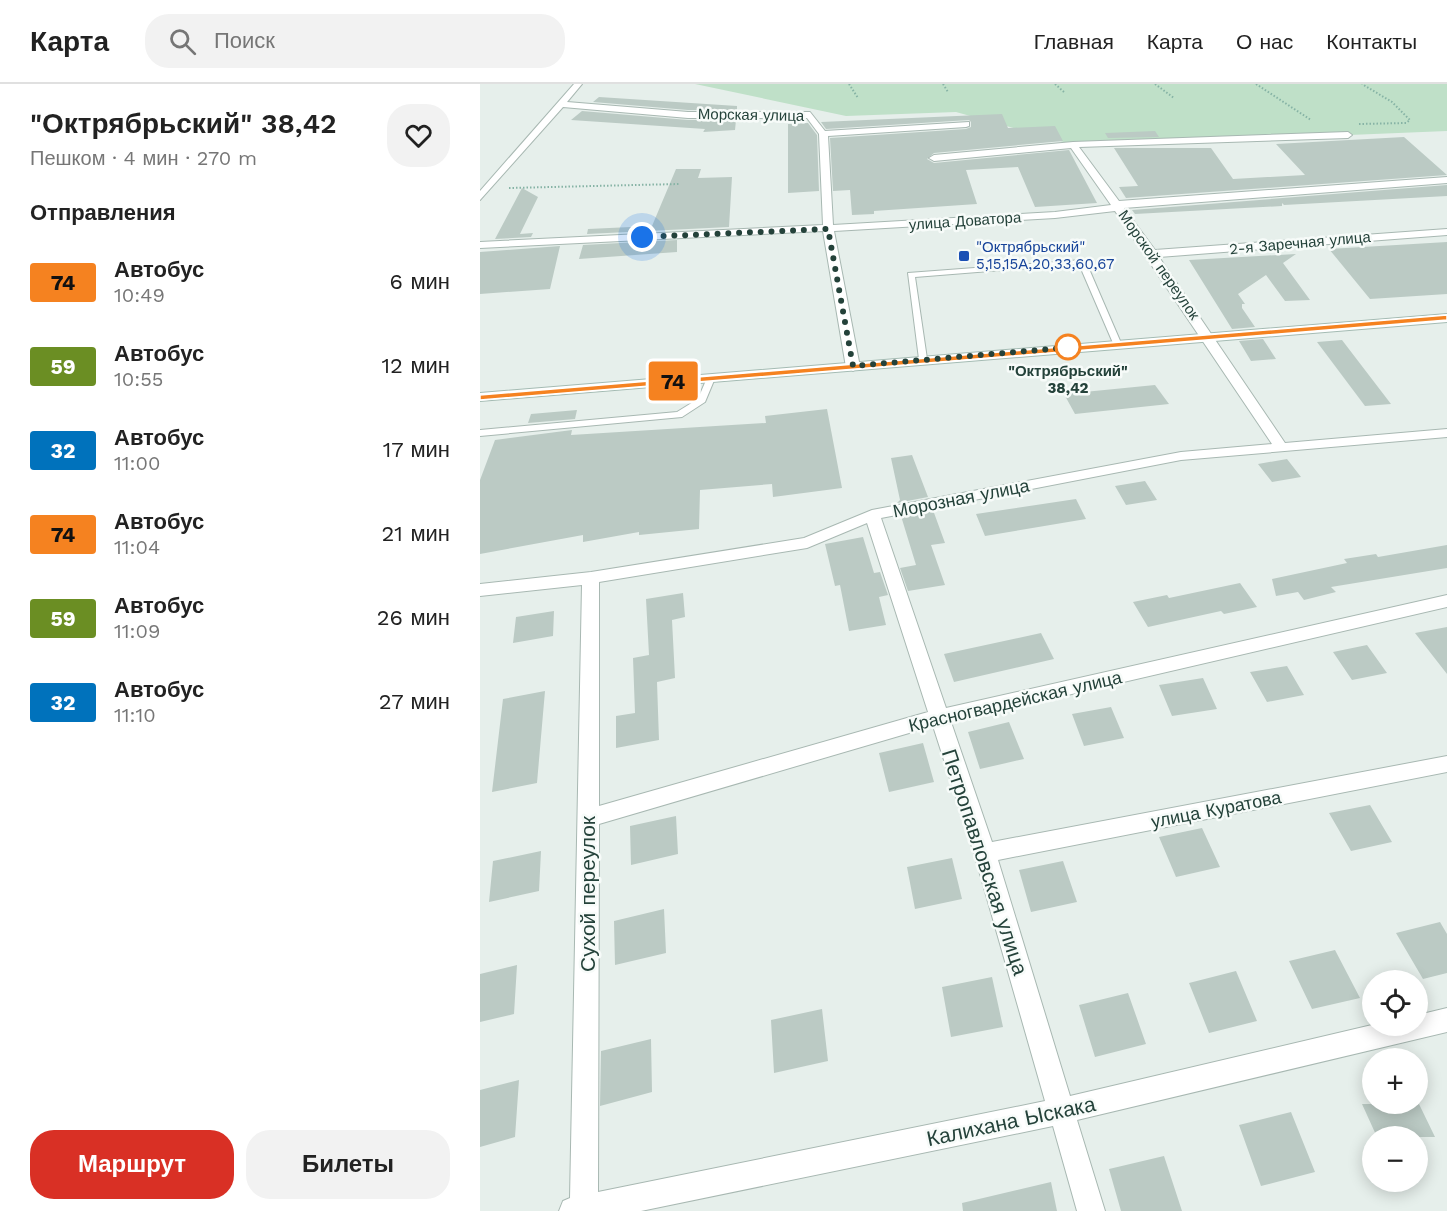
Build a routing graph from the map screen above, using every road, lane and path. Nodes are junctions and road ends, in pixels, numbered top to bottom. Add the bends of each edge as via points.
1 (578, 84) edge
2 (849, 84) edge
3 (943, 84) edge
4 (1055, 84) edge
5 (1155, 84) edge
6 (1256, 84) edge
7 (1362, 84) edge
8 (948, 92) dead end
9 (1064, 92) dead end
10 (858, 98) dead end
11 (1174, 98) dead end
12 (561, 104) junction
13 (1315, 123) dead end
14 (966, 124) dead end
15 (1350, 124) dead end
16 (823, 134) junction
17 (1348, 135) dead end
18 (1073, 145) junction
19 (934, 158) dead end
20 (1447, 180) edge
21 (679, 184) dead end
22 (487, 188) junction
23 (480, 197) edge
24 (1119, 207) junction
25 (828, 229) junction
26 (1447, 232) edge
27 (480, 245) edge
28 (1152, 254) junction
29 (1447, 318) edge
30 (1207, 336) junction
31 (1117, 344) junction
32 (923, 359) junction
33 (853, 366) junction
34 (711, 378) junction
35 (480, 397) edge
36 (1447, 433) edge
37 (480, 434) edge
38 (1281, 447) junction
39 (872, 515) junction
40 (591, 578) junction
41 (480, 590) edge
42 (1447, 601) edge
43 (938, 717) junction
44 (1447, 764) edge
45 (587, 818) junction
46 (985, 854) junction
47 (1447, 1020) edge
48 (1062, 1111) junction
49 (580, 1210) edge
50 (1091, 1211) edge

1 - 12 street
2 - 10 path
3 - 8 path
4 - 9 path
5 - 11 path
6 - 13 path
7 - 15 path via 1392,102 1410,120
12 - 16 street, Морская улица via 720,116 810,115
12 - 22 street
14 - 16 street, Морская улица
16 - 25 street
17 - 18 street
18 - 19 street
18 - 24 street, Морской переулок
20 - 24 street, улица Доватора via 1122,202
21 - 22 path
22 - 23 street
24 - 25 street, улица Доватора via 1043,216
24 - 28 street, Морской переулок
25 - 27 street, улица Доватора
25 - 33 street
26 - 28 street, 2-я Заречная улица
28 - 30 street, Морской переулок
29 - 30 street
30 - 31 street
30 - 38 street, Морской переулок
31 - 32 street
31 - 32 lane via 1082,262 911,275
32 - 33 street
33 - 34 street
34 - 35 street
34 - 37 lane via 702,400 679,415
36 - 38 street, Морозная улица
38 - 39 street, Морозная улица via 1181,456
39 - 40 street, Морозная улица via 807,543
39 - 43 street, Петропавловская улица
40 - 41 street, Морозная улица
40 - 45 street, Сухой переулок
42 - 43 street, Красногвардейская улица
43 - 45 street, Красногвардейская улица
43 - 46 street, Петропавловская улица
44 - 46 street, улица Куратова
45 - 49 street, Сухой переулок
46 - 48 street, Петропавловская улица
47 - 48 street, Калихана Ыскака
48 - 49 street, Калихана Ыскака
48 - 50 street, Петропавловская улица

